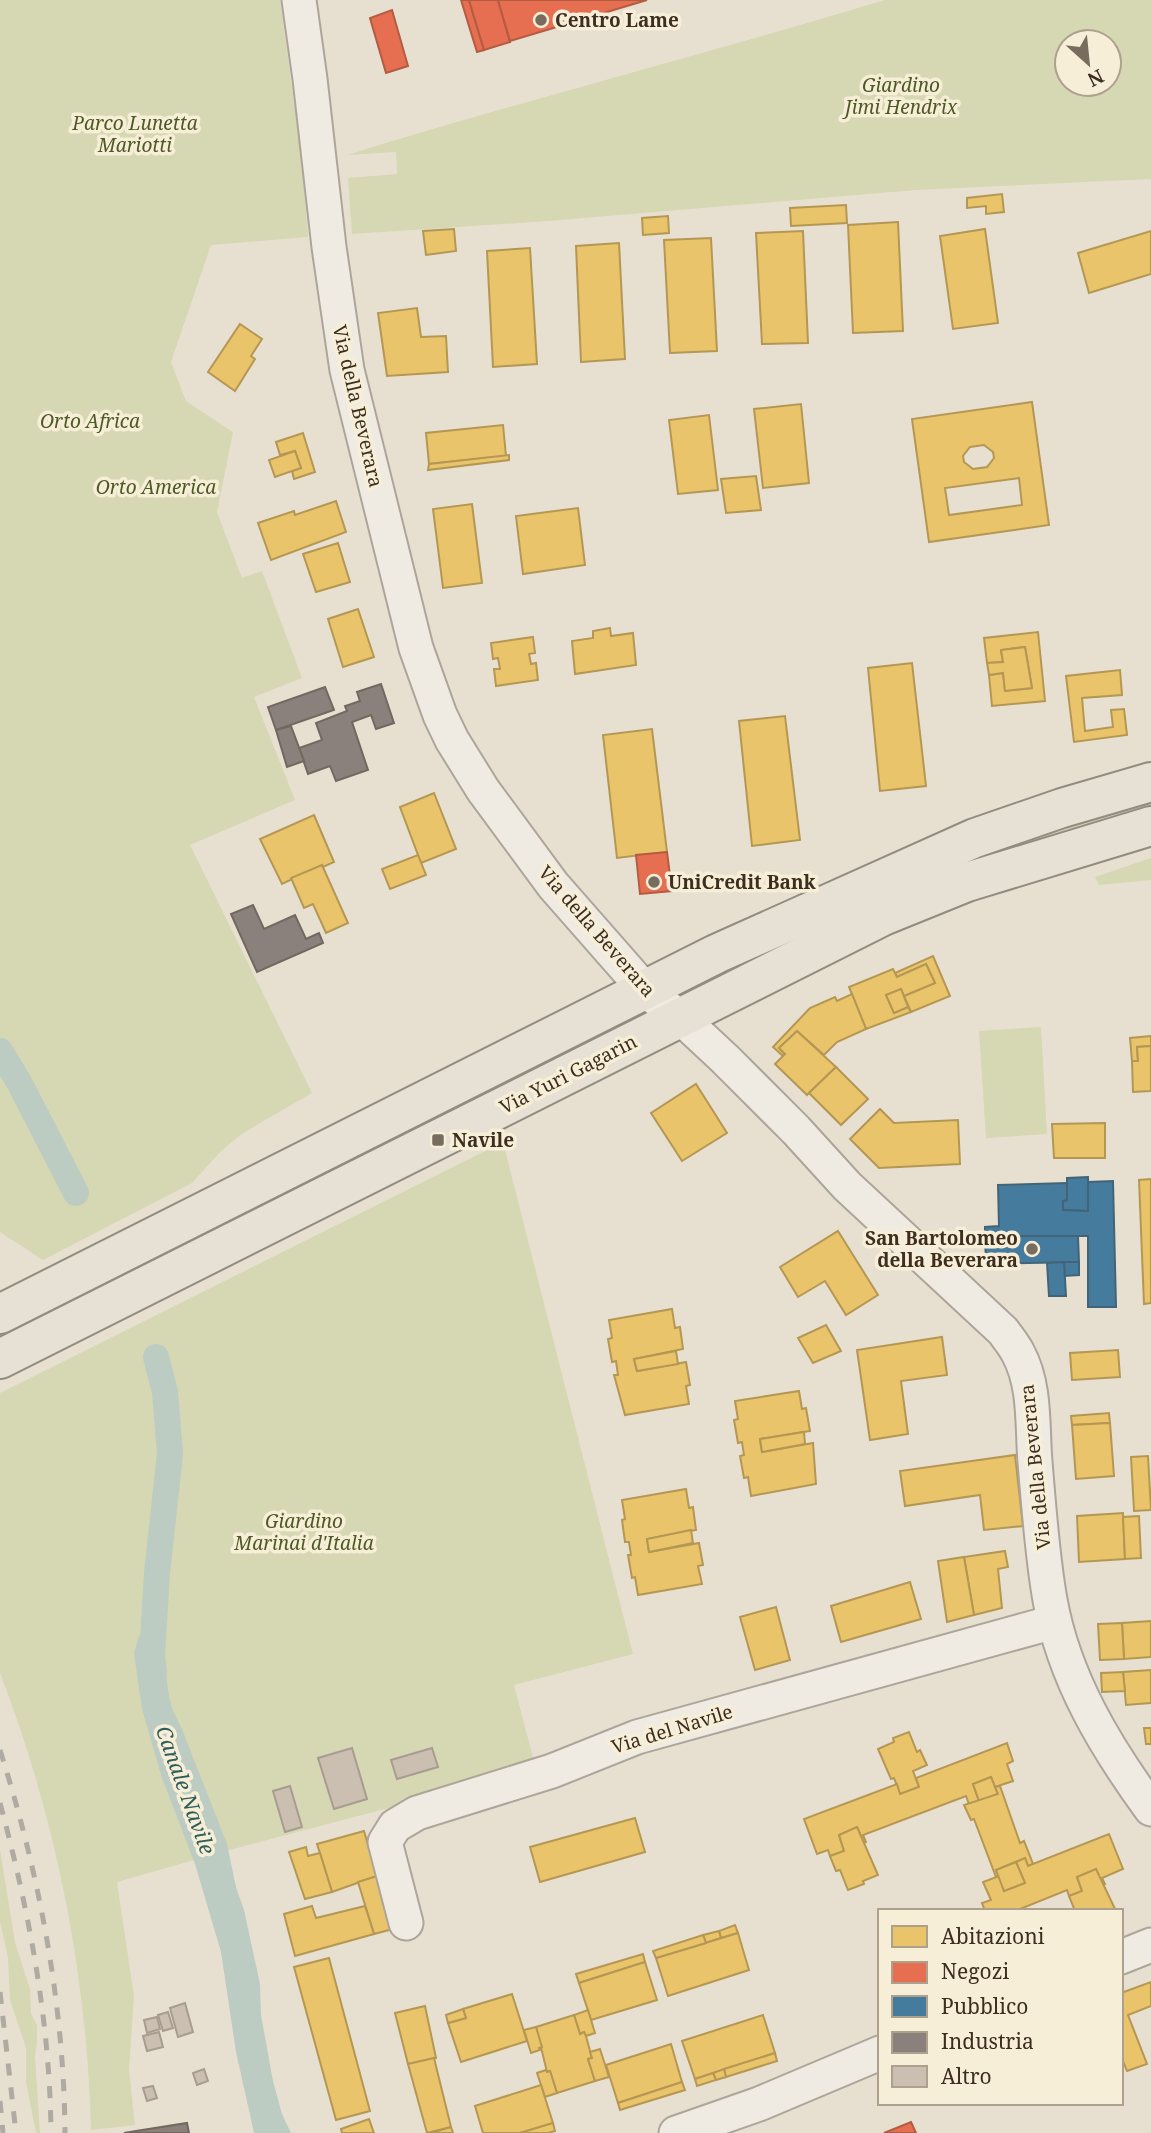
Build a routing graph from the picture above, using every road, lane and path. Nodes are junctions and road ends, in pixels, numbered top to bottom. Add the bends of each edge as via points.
1 (299, 0) edge
2 (1151, 782) edge
3 (1151, 826) edge
4 (646, 990) junction
5 (681, 1018) junction
6 (0, 1314) edge
7 (0, 1359) edge
8 (1054, 1622) junction
9 (1151, 1809) edge
10 (406, 1923) dead end
11 (1151, 1945) edge
12 (1123, 1956) edge
13 (878, 2054) edge
14 (677, 2133) edge

1 - 4 street, Via della Beverara via 347,370 426,680 452,740 483,790 553,885
2 - 4 main road, Via Yuri Gagarin via 964,842
3 - 5 main road, Via Yuri Gagarin via 967,882 883,916
4 - 5 street, Via della Beverara
4 - 6 main road, Via Yuri Gagarin
5 - 7 main road, Via Yuri Gagarin
5 - 8 street, Via della Beverara via 847,1186 1003,1331 1019,1354 1033,1410 1042,1539
8 - 9 street, Via della Beverara via 1063,1655 1096,1725
8 - 10 street, Via del Navile via 657,1731 416,1813 395,1826 385,1842
11 - 12 street
13 - 14 street

